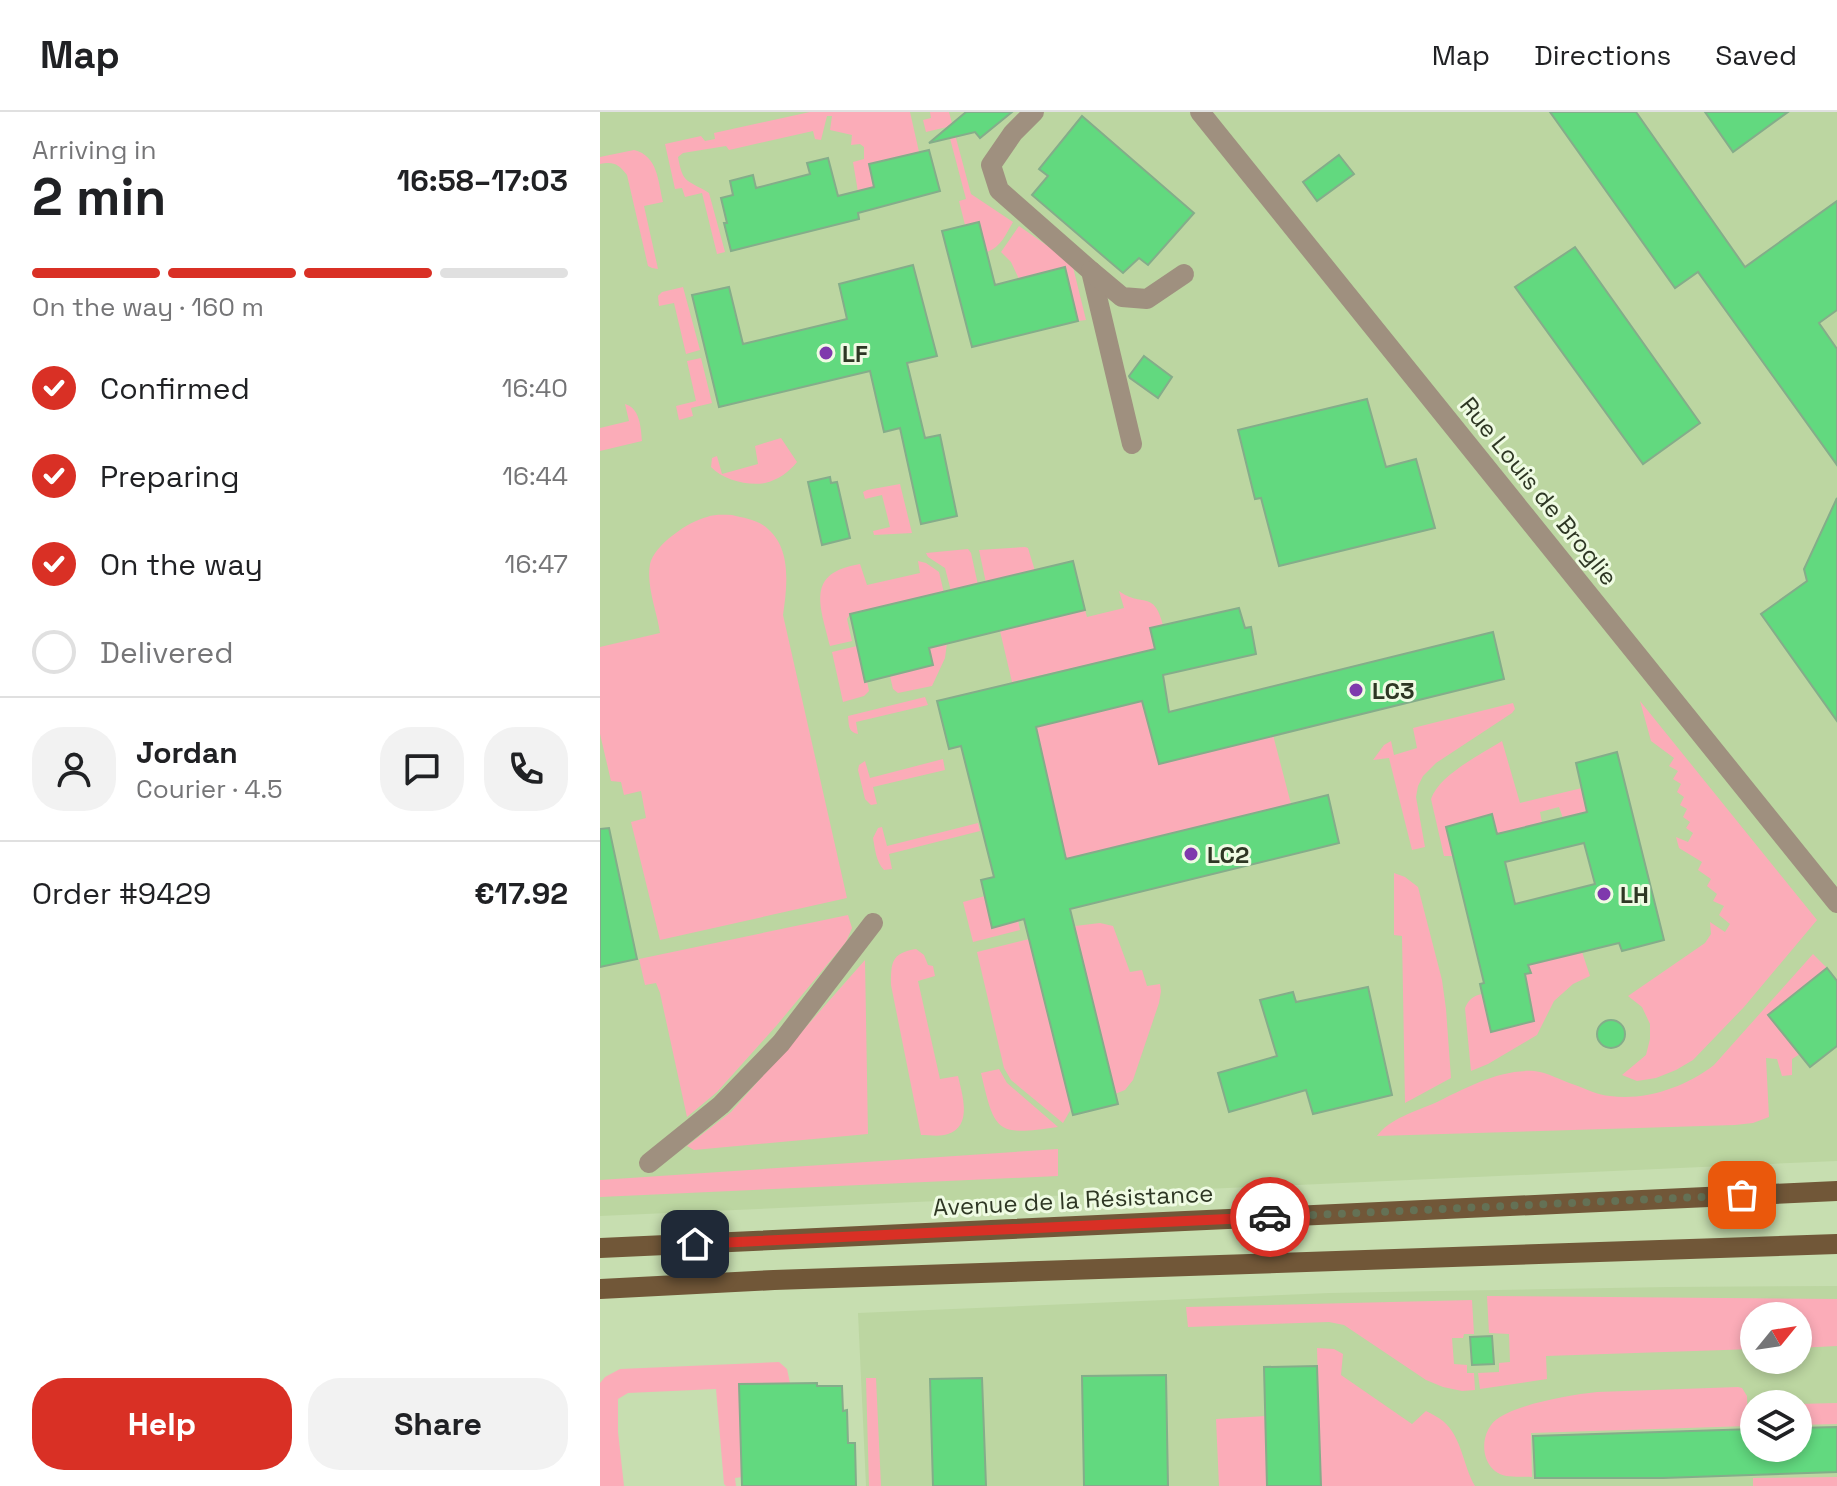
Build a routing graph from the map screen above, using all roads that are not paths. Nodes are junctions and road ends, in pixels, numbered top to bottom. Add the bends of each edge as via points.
1 (1034, 112) edge
2 (1200, 112) edge
3 (1091, 271) junction
4 (1184, 274) dead end
5 (1132, 444) dead end
6 (1837, 903) edge
7 (873, 923) dead end
8 (649, 1163) dead end
9 (1837, 1191) edge
10 (1837, 1244) edge
11 (600, 1248) edge
12 (600, 1289) edge

1 - 3 street via 991,165 999,190
2 - 6 street, Rue Louis de Broglie
3 - 4 street via 1122,297 1147,299
3 - 5 street
7 - 8 street via 781,1043 721,1105
9 - 11 main road, Avenue de la Résistance
10 - 12 main road

